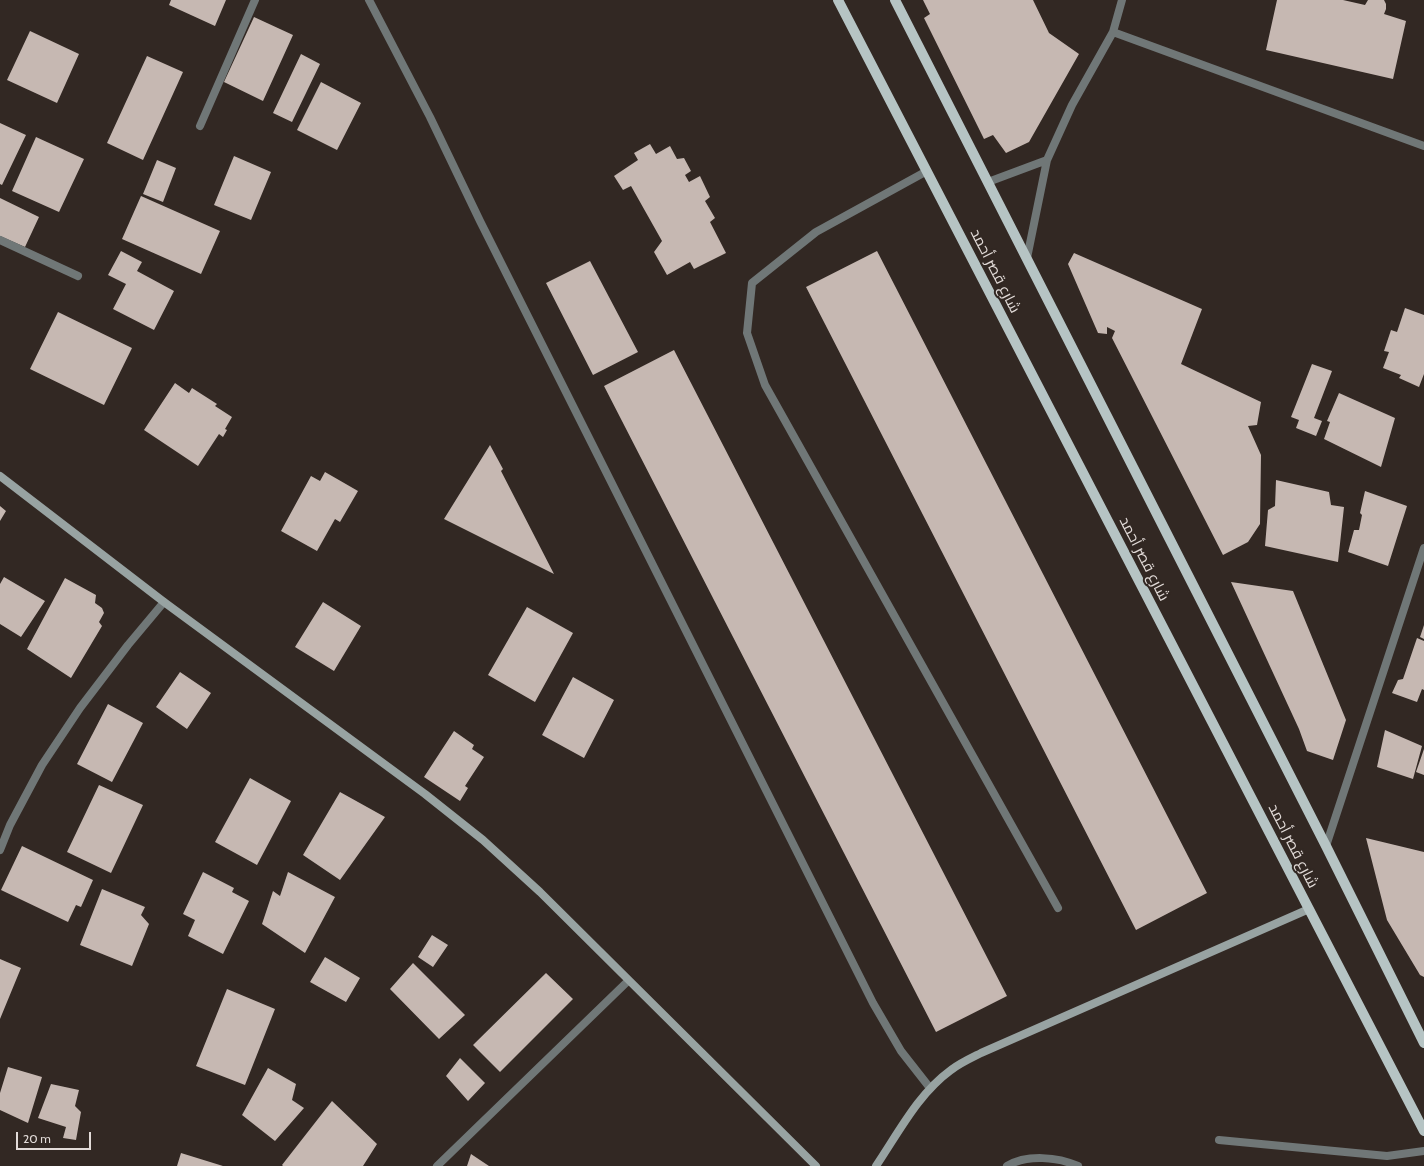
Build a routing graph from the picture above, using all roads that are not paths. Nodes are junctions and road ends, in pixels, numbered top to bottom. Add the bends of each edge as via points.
1 (255, 0) edge
2 (369, 0) edge
3 (838, 0) edge
4 (895, 0) edge
5 (1122, 0) edge
6 (1112, 32) junction
7 (200, 126) dead end
8 (1424, 146) edge
9 (1047, 160) junction
10 (927, 172) junction
11 (988, 182) junction
12 (0, 240) edge
13 (1027, 258) junction
14 (78, 276) dead end
15 (0, 476) edge
16 (1424, 548) edge
17 (164, 602) junction
18 (1326, 846) junction
19 (0, 850) edge
20 (1058, 908) dead end
21 (1309, 909) junction
22 (628, 981) junction
23 (1423, 1038) edge
24 (930, 1088) junction
25 (1424, 1131) edge
26 (1219, 1140) dead end
27 (1424, 1151) edge
28 (437, 1166) edge
29 (816, 1166) edge
30 (876, 1166) edge
31 (1007, 1166) edge
32 (1078, 1166) edge

1 - 7 street
2 - 24 street via 873,1003 901,1051
3 - 10 main road, شارع قصر أحمد
4 - 11 main road, شارع قصر أحمد
5 - 6 street
6 - 8 street
6 - 9 street via 1072,104
9 - 11 street
9 - 13 street
10 - 20 street via 816,232 752,282 747,333 765,385
10 - 21 main road, شارع قصر أحمد
11 - 13 main road, شارع قصر أحمد
12 - 14 street
13 - 18 main road, شارع قصر أحمد
15 - 17 street
16 - 18 street
17 - 19 street via 80,708 42,765 10,825
17 - 22 street via 483,840 540,892
18 - 23 main road, شارع قصر أحمد
21 - 24 street via 980,1053 952,1069
21 - 25 main road, شارع قصر أحمد
22 - 28 street
22 - 29 street
24 - 30 street via 919,1100
26 - 27 street via 1387,1156
31 - 32 street via 1028,1158 1051,1159

